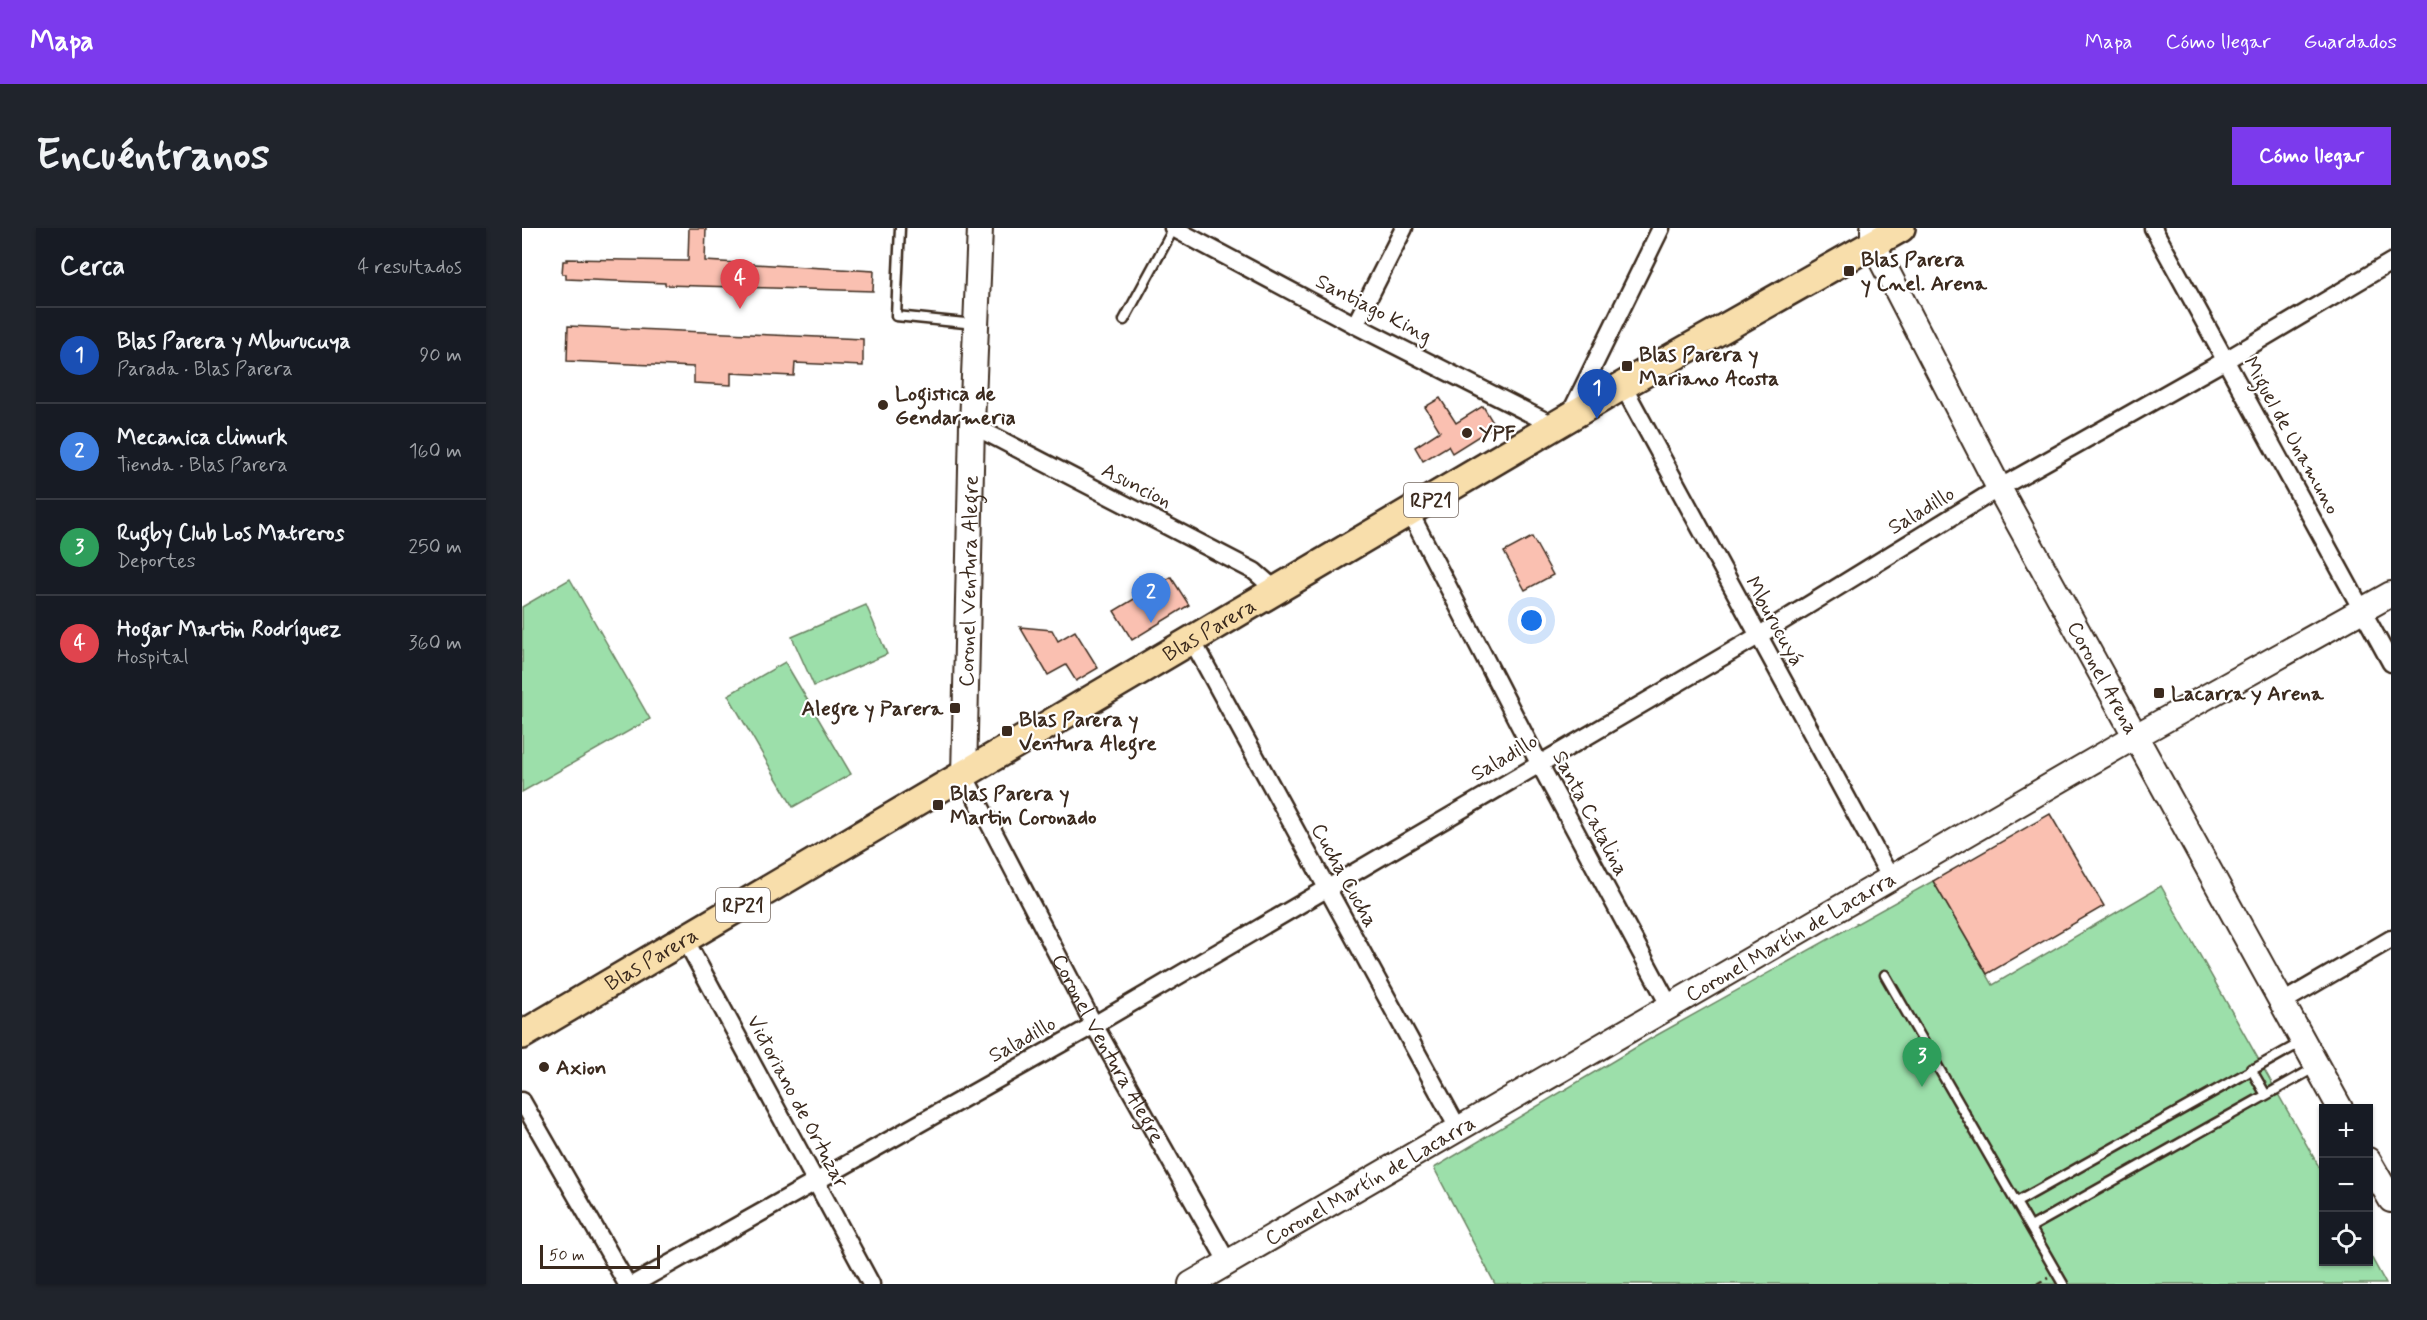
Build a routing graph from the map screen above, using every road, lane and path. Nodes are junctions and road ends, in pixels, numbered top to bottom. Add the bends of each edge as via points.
1 (900, 228) edge
2 (980, 228) edge
3 (1174, 228) edge
4 (1404, 228) edge
5 (1661, 228) edge
6 (1901, 228) edge
7 (2153, 228) edge
8 (1873, 236) edge
9 (2391, 262) edge
10 (1124, 320) dead end
11 (976, 324) junction
12 (1355, 325) junction
13 (2226, 360) junction
14 (1623, 386) junction
15 (1561, 422) junction
16 (972, 425) junction
17 (1999, 488) junction
18 (1410, 513) junction
19 (1277, 591) junction
20 (2391, 594) edge
21 (2362, 611) junction
22 (1758, 636) junction
23 (1193, 642) junction
24 (2391, 663) edge
25 (2136, 736) junction
26 (1539, 763) junction
27 (964, 775) junction
28 (1890, 878) junction
29 (1326, 887) junction
30 (685, 939) junction
31 (2391, 939) edge
32 (1885, 975) dead end
33 (2282, 1003) junction
34 (1669, 1005) junction
35 (1094, 1025) junction
36 (522, 1035) edge
37 (2303, 1041) junction
38 (2316, 1066) junction
39 (2251, 1069) junction
40 (2266, 1095) junction
41 (522, 1101) edge
42 (2338, 1104) edge
43 (1459, 1130) junction
44 (2373, 1169) edge
45 (816, 1181) junction
46 (2391, 1200) edge
47 (2018, 1202) junction
48 (2031, 1227) junction
49 (1228, 1263) junction
50 (627, 1284) edge
51 (634, 1284) edge
52 (871, 1284) edge
53 (1191, 1284) edge
54 (2063, 1284) edge

1 - 11 lane via 896,316
2 - 11 street, Coronel Ventura Alegre
3 - 10 lane
3 - 12 street, Santiago King
4 - 12 street
5 - 15 street
6 - 8 main road, Blas Parera / RP21
7 - 13 street, Miguel de Unamuno
8 - 14 main road, Blas Parera / RP21
8 - 17 street, Coronel Arena
9 - 13 street, Saladillo
11 - 16 street, Coronel Ventura Alegre
12 - 15 street, Santiago King
13 - 17 street, Saladillo
13 - 21 street, Miguel de Unamuno
14 - 15 main road, Blas Parera / RP21
14 - 22 street, Mburucuyá
15 - 18 main road, Blas Parera / RP21
16 - 19 street, Asuncion via 1254,571
16 - 27 street, Coronel Ventura Alegre
17 - 22 street, Saladillo
17 - 25 street, Coronel Arena
18 - 19 main road, Blas Parera / RP21
18 - 26 street, Santa Catalina
19 - 23 main road, Blas Parera / RP21
20 - 21 street, Coronel Martín de Lacarra
21 - 24 street, Miguel de Unamuno
21 - 25 street, Coronel Martín de Lacarra
22 - 26 street, Saladillo
22 - 28 street, Mburucuyá
23 - 27 main road, Blas Parera / RP21
23 - 29 street, Cucha Cucha
25 - 28 street, Coronel Martín de Lacarra
25 - 33 street, Coronel Arena
26 - 29 street, Saladillo
26 - 34 street, Santa Catalina
27 - 30 main road, Blas Parera / RP21
27 - 35 street, Coronel Ventura Alegre
28 - 34 street, Coronel Martín de Lacarra
29 - 35 street, Saladillo
29 - 43 street, Cucha Cucha
30 - 36 main road, Blas Parera / RP21
30 - 45 street, Victoriano de Ortuzar
31 - 33 street
32 - 47 lane
33 - 37 street, Coronel Arena
34 - 43 street, Coronel Martín de Lacarra
35 - 45 street, Saladillo
35 - 49 street, Coronel Ventura Alegre
37 - 38 street, Coronel Arena
37 - 39 lane
38 - 40 lane
38 - 42 street, Coronel Arena
39 - 40 lane
39 - 47 lane
40 - 48 lane
41 - 50 street
43 - 49 street, Coronel Martín de Lacarra
44 - 46 street
45 - 51 street, Saladillo
45 - 52 street, Victoriano de Ortuzar
47 - 48 lane
48 - 54 lane
49 - 53 street, Coronel Martín de Lacarra

